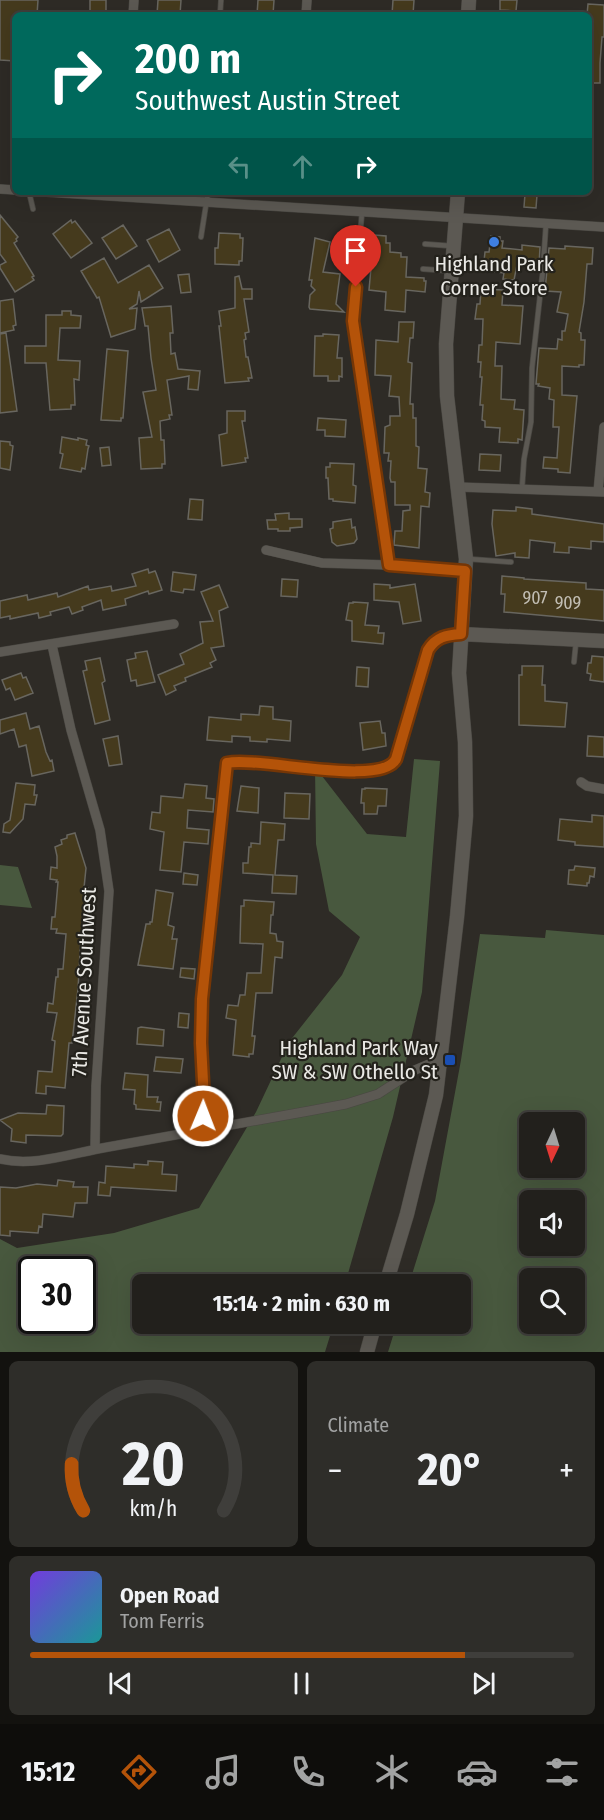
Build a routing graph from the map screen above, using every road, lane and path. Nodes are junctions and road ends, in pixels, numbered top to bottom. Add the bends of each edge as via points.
1 (30, 195) edge
2 (148, 195) edge
3 (458, 195) edge
4 (208, 197) edge
5 (33, 209) dead end
6 (362, 212) junction
7 (457, 219) junction
8 (546, 224) junction
9 (604, 227) edge
10 (201, 237) dead end
11 (425, 244) dead end
12 (454, 246) junction
13 (423, 269) dead end
14 (452, 271) junction
15 (604, 427) edge
16 (458, 487) junction
17 (522, 489) junction
18 (601, 492) edge
19 (266, 550) dead end
20 (511, 562) dead end
21 (389, 565) junction
22 (466, 565) junction
23 (174, 624) dead end
24 (461, 634) junction
25 (576, 640) junction
26 (604, 641) edge
27 (52, 645) junction
28 (0, 652) edge
29 (574, 662) dead end
30 (581, 782) dead end
31 (604, 789) edge
32 (441, 1059) junction
33 (202, 1131) junction
34 (95, 1149) junction
35 (0, 1159) edge
36 (389, 1274) edge
37 (372, 1334) edge
38 (367, 1352) edge

1 - 5 lane
2 - 4 street
3 - 7 main road
4 - 6 street
4 - 10 lane
6 - 7 street
6 - 21 lane via 353,321
7 - 8 street
7 - 12 main road
8 - 9 street
8 - 17 lane
11 - 12 lane
12 - 14 main road
13 - 14 lane
14 - 16 main road via 446,344 447,396
15 - 18 street
16 - 17 street
16 - 22 main road
17 - 18 street
19 - 21 street via 316,562
20 - 22 lane
21 - 22 street
22 - 24 main road
23 - 27 street
24 - 25 main road
24 - 32 main road via 459,673 466,816
24 - 33 street via 448,635 428,650 396,759 385,769 341,772 255,762 227,763 202,999
25 - 26 main road
25 - 29 lane
27 - 28 street
27 - 34 street, 7th Avenue Southwest via 100,830 109,891
30 - 31 street
32 - 33 street via 366,1099
32 - 36 main road via 424,1145
33 - 34 street
34 - 35 street via 40,1161
37 - 38 main road

